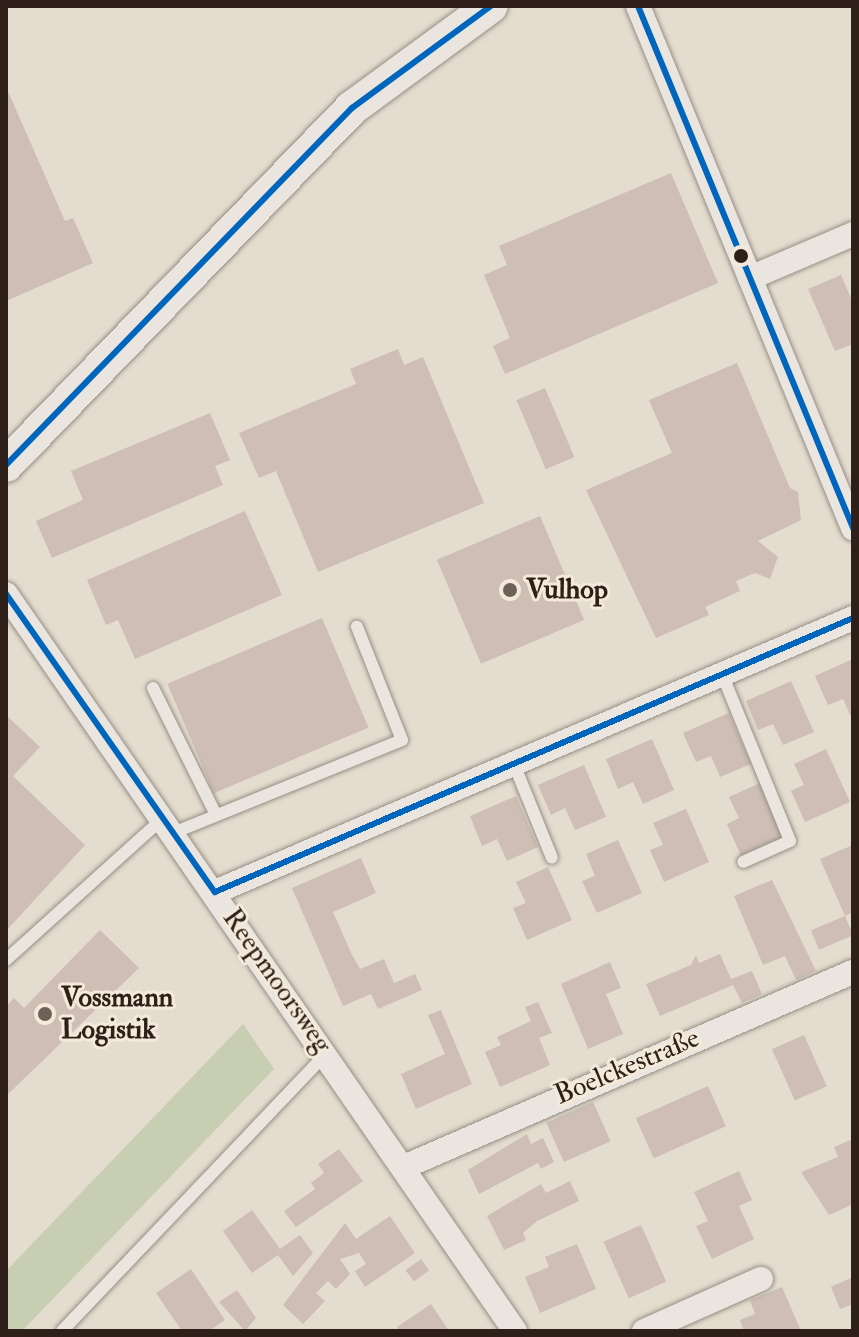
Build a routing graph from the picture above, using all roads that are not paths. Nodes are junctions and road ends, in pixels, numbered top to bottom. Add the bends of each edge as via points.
1 (491, 6) edge
2 (638, 6) edge
3 (853, 234) edge
4 (750, 278) junction
5 (6, 465) edge
6 (853, 528) edge
7 (6, 594) edge
8 (853, 618) edge
9 (357, 627) dead end
10 (722, 674) junction
11 (153, 688) dead end
12 (514, 764) junction
13 (215, 813) junction
14 (168, 826) junction
15 (552, 858) dead end
16 (743, 862) dead end
17 (215, 892) junction
18 (6, 960) edge
19 (853, 972) edge
20 (327, 1053) junction
21 (404, 1167) junction
22 (761, 1279) dead end
23 (62, 1331) edge
24 (515, 1331) edge
25 (644, 1331) edge

1 - 5 main road via 352,108
2 - 4 street
3 - 4 street
4 - 6 street
7 - 14 street, Reepmoorsweg
8 - 10 street
9 - 13 lane via 402,740
10 - 12 street
10 - 16 lane via 790,841
11 - 13 lane
12 - 15 lane
12 - 17 street
13 - 14 lane
14 - 17 street, Reepmoorsweg
14 - 18 lane
17 - 20 street, Reepmoorsweg
19 - 21 street, Boelckestraße
20 - 21 street, Reepmoorsweg
20 - 23 lane
21 - 24 street, Reepmoorsweg
22 - 25 street

